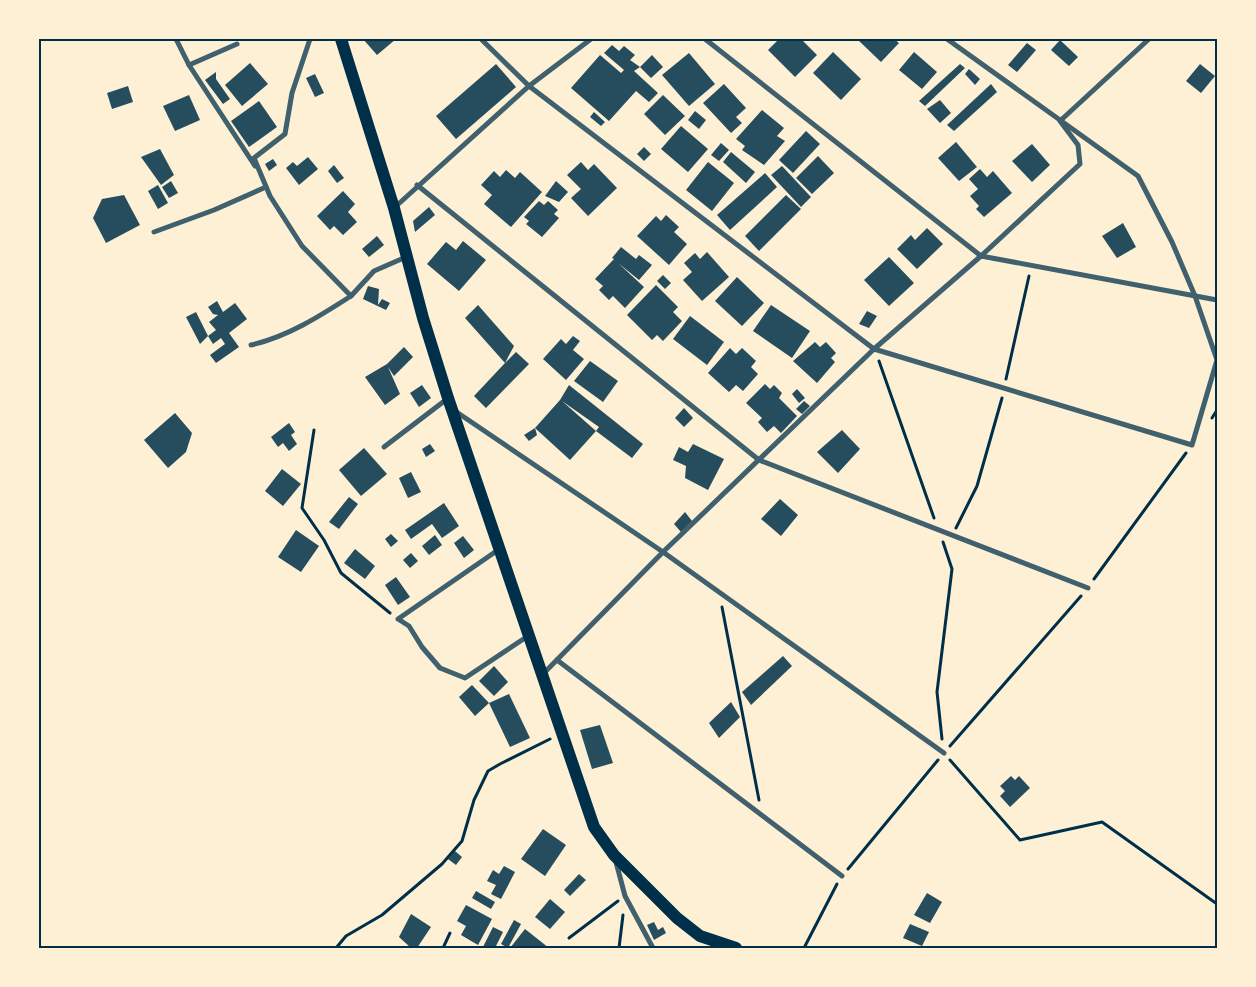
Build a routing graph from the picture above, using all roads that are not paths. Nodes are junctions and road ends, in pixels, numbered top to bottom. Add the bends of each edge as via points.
1 (176, 39) edge
2 (310, 39) edge
3 (341, 39) edge
4 (480, 39) edge
5 (591, 39) edge
6 (705, 39) edge
7 (946, 39) edge
8 (1149, 39) edge
9 (237, 44) dead end
10 (188, 65) junction
11 (529, 86) junction
12 (1060, 121) junction
13 (262, 178) junction
14 (417, 186) junction
15 (266, 187) junction
16 (394, 208) junction
17 (154, 232) dead end
18 (981, 256) junction
19 (407, 257) junction
20 (351, 296) junction
21 (1195, 296) junction
22 (1217, 300) edge
23 (251, 345) dead end
24 (874, 349) junction
25 (449, 403) junction
26 (384, 447) dead end
27 (758, 460) junction
28 (500, 548) junction
29 (663, 552) junction
30 (1088, 588) road end
31 (529, 636) junction
32 (557, 660) junction
33 (542, 675) junction
34 (944, 753) road end
35 (614, 855) junction
36 (842, 876) road end
37 (653, 948) edge
38 (736, 948) edge

1 - 10 street
2 - 13 street via 292,93 285,134 254,158
3 - 16 main road
4 - 11 street
5 - 11 street
6 - 18 street
7 - 12 street
8 - 12 street
9 - 10 street
10 - 13 street
11 - 14 street
11 - 24 street
12 - 18 street via 1078,146 1080,164
12 - 21 street via 1138,176
13 - 15 street
14 - 16 street
14 - 27 street
15 - 17 street
15 - 20 street via 302,246
16 - 19 main road
18 - 21 street
18 - 24 street
19 - 20 street via 374,271
19 - 25 main road
20 - 23 street via 316,319
21 - 22 street
21 - 24 street via 1217,360 1192,445
24 - 27 street
25 - 26 street
25 - 28 main road
25 - 29 street
27 - 29 street
27 - 30 street
28 - 31 main road
28 - 31 street via 398,619 409,626 440,668 465,678
29 - 32 street
29 - 34 street
31 - 33 main road
32 - 33 street
32 - 36 street
33 - 35 main road via 594,827
35 - 37 street via 625,896
35 - 38 main road via 677,918 700,936

